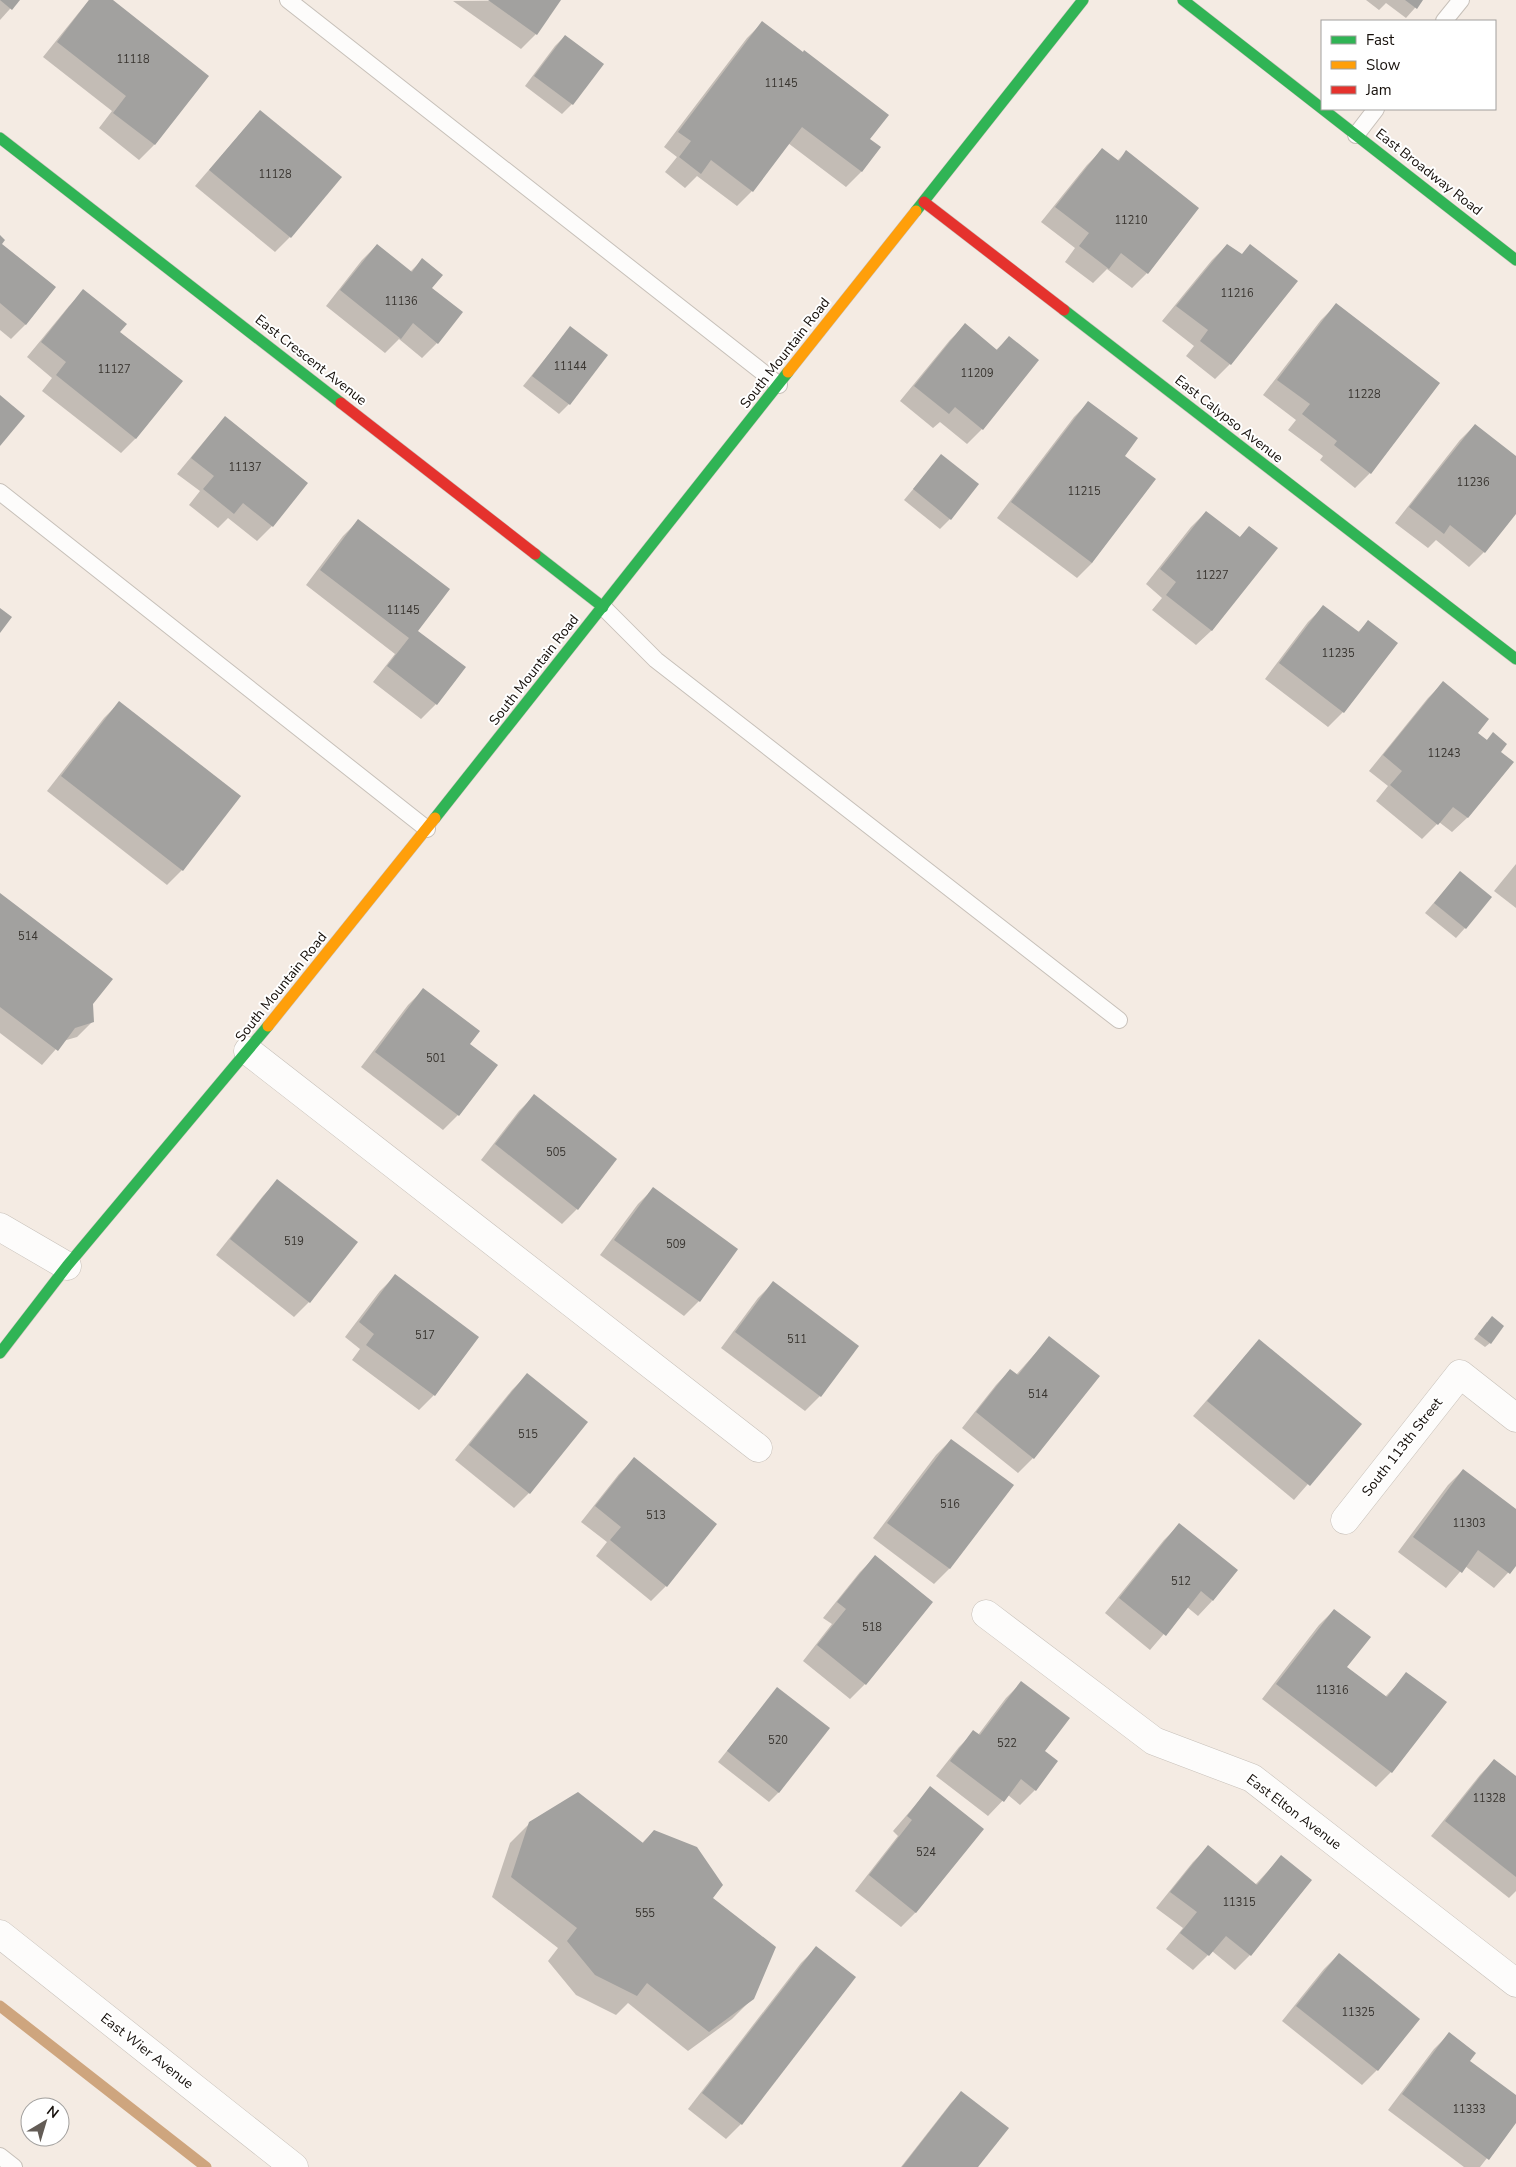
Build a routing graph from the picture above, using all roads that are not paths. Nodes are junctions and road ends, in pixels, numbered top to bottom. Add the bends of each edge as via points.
1 (288, 0) edge
2 (1083, 0) edge
3 (1183, 0) edge
4 (1461, 0) edge
5 (1445, 20) edge
6 (1321, 108) edge
7 (1324, 110) edge
8 (1375, 110) edge
9 (1356, 135) junction
10 (0, 138) edge
11 (924, 202) junction
12 (1516, 260) edge
13 (778, 385) junction
14 (0, 492) edge
15 (603, 607) junction
16 (1516, 659) edge
17 (427, 829) junction
18 (1119, 1020) dead end
19 (248, 1051) junction
20 (0, 1227) edge
21 (68, 1266) junction
22 (0, 1353) edge
23 (1516, 1418) edge
24 (758, 1448) dead end
25 (1345, 1520) dead end
26 (986, 1614) dead end
27 (0, 1934) edge
28 (1516, 1983) edge
29 (0, 2156) edge
30 (14, 2167) edge
31 (294, 2167) edge

1 - 13 lane
2 - 11 street, South Mountain Road
3 - 6 street, East Broadway Road
4 - 5 lane
7 - 9 street, East Broadway Road
8 - 9 lane
9 - 12 street, East Broadway Road
10 - 15 street, East Crescent Avenue
11 - 13 street, South Mountain Road
11 - 16 street, East Calypso Avenue
13 - 15 street, South Mountain Road
14 - 17 lane
15 - 17 street, South Mountain Road
15 - 18 lane via 656,660
17 - 19 street, South Mountain Road
19 - 21 street, South Mountain Road
19 - 24 street
20 - 21 street
21 - 22 street, South Mountain Road
23 - 25 street, South 113th Street via 1460,1374
26 - 28 street, East Elton Avenue via 1154,1742 1252,1778
27 - 31 street, East Wier Avenue
29 - 30 lane

